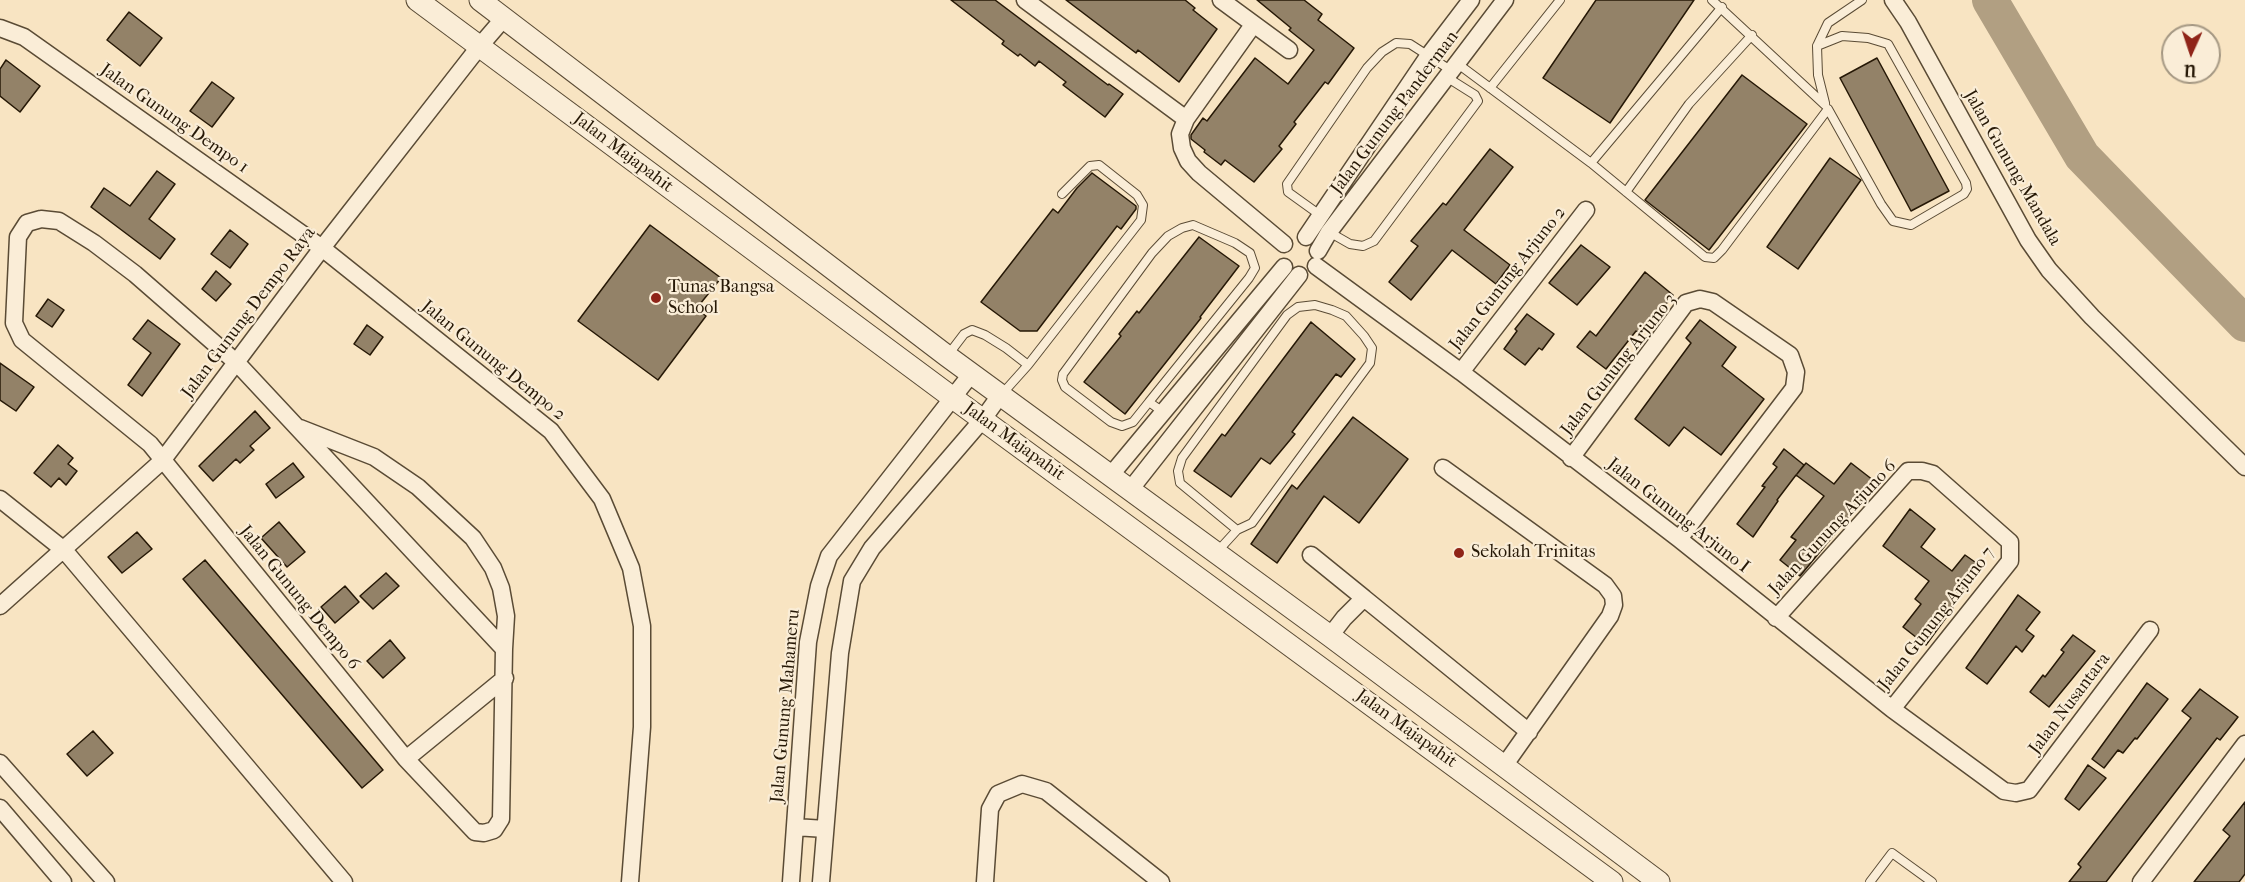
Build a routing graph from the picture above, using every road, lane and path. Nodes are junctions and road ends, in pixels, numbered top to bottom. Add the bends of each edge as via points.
1 (417, 0) edge
2 (480, 0) edge
3 (1024, 0) edge
4 (1221, 0) edge
5 (1471, 0) edge
6 (1505, 0) edge
7 (1560, 0) edge
8 (1712, 0) edge
9 (1862, 0) edge
10 (1893, 0) edge
11 (1848, 3) edge
12 (1722, 7) junction
13 (504, 18) junction
14 (1253, 25) junction
15 (0, 28) edge
16 (1752, 35) junction
17 (1817, 46) junction
18 (479, 47) junction
19 (1289, 50) dead end
20 (1429, 55) junction
21 (1453, 71) junction
22 (1490, 88) junction
23 (1826, 107) junction
24 (1186, 119) junction
25 (1592, 163) junction
26 (1626, 192) junction
27 (1062, 194) dead end
28 (1586, 210) dead end
29 (1320, 215) junction
30 (1329, 232) junction
31 (1306, 237) junction
32 (1284, 244) junction
33 (322, 248) junction
34 (1317, 258) junction
35 (1284, 267) junction
36 (1299, 275) junction
37 (947, 356) junction
38 (237, 363) junction
39 (1028, 365) junction
40 (1461, 372) junction
41 (972, 373) junction
42 (1001, 394) junction
43 (953, 398) junction
44 (1156, 407) junction
45 (983, 419) junction
46 (297, 426) junction
47 (1571, 458) junction
48 (162, 461) junction
49 (2245, 466) edge
50 (1443, 468) dead end
51 (1110, 476) junction
52 (1130, 490) junction
53 (0, 499) edge
54 (1237, 530) junction
55 (1679, 539) junction
56 (64, 550) junction
57 (2012, 552) joint
58 (1216, 553) junction
59 (1311, 555) dead end
60 (1364, 598) junction
61 (0, 606) edge
62 (1776, 618) junction
63 (2150, 630) dead end
64 (1330, 636) junction
65 (504, 649) junction
66 (505, 678) junction
67 (1892, 709) junction
68 (1529, 732) junction
69 (2245, 744) edge
70 (406, 759) junction
71 (0, 763) edge
72 (1504, 766) junction
73 (2016, 793) joint
74 (1549, 800) junction
75 (0, 808) edge
76 (1533, 822) junction
77 (795, 827) junction
78 (825, 829) junction
79 (63, 882) edge
80 (106, 882) edge
81 (344, 882) edge
82 (630, 882) edge
83 (791, 882) edge
84 (821, 882) edge
85 (985, 882) edge
86 (1161, 882) edge
87 (1612, 882) edge
88 (1659, 882) edge
89 (1870, 882) edge
90 (1932, 882) edge
91 (2142, 882) edge

1 - 18 street, Jalan Majapahit
2 - 13 street, Jalan Majapahit
3 - 24 street
4 - 14 street
5 - 20 street, Jalan Gunung Panderman
6 - 21 street, Jalan Gunung Panderman
7 - 22 lane
8 - 12 lane
9 - 11 lane
10 - 49 street, Jalan Gunung Mandala via 2028,240 2049,270
11 - 17 lane via 1828,23
12 - 16 lane
12 - 25 lane
13 - 18 street, Jalan Gunung Dempo Raya
13 - 37 street, Jalan Majapahit
14 - 19 street
14 - 24 street
15 - 33 street, Jalan Gunung Dempo 1 via 24,37
16 - 23 lane
16 - 26 lane via 1689,104
17 - 23 lane via 1818,75
17 - 23 lane via 1842,36 1888,44 1966,183 1964,194 1911,225 1893,221
18 - 33 street, Jalan Gunung Dempo Raya
18 - 43 street, Jalan Majapahit
20 - 21 lane
20 - 29 street, Jalan Gunung Panderman
20 - 29 lane via 1410,44 1396,44 1382,52 1287,184 1288,192
21 - 22 lane
21 - 30 street, Jalan Gunung Panderman
21 - 30 lane via 1478,101 1374,241 1363,246 1350,244
22 - 25 lane
23 - 26 lane via 1714,258 1694,250
24 - 32 street via 1180,134 1188,161
25 - 26 lane
27 - 39 lane via 1090,166 1099,165 1137,195 1143,205 1141,220
28 - 40 street, Jalan Gunung Arjuno 2
29 - 31 street, Jalan Gunung Panderman
30 - 34 street, Jalan Gunung Panderman
31 - 32 street via 1298,236
31 - 34 street via 1315,244
32 - 35 street via 1280,255
33 - 38 street, Jalan Gunung Dempo Raya
33 - 82 street, Jalan Gunung Dempo 2 via 551,431 602,499 631,568 642,626 642,727
34 - 36 street via 1311,271
34 - 40 street, Jalan Gunung Arjuno I
35 - 36 street
35 - 44 street
36 - 52 street
37 - 39 lane via 972,330 985,334
37 - 41 street, Jalan Majapahit
38 - 46 street, Jalan Gunung Dempo 6
38 - 48 street, Jalan Gunung Dempo Raya
38 - 48 street, Jalan Gunung Dempo 6 via 94,243 59,221 41,219 27,223 18,237 15,256 14,323 22,340 150,444
39 - 42 lane
40 - 47 street, Jalan Gunung Arjuno I
41 - 42 street, Jalan Majapahit
41 - 43 street, Jalan Gunung Mahameru
42 - 45 street
42 - 51 street, Jalan Majapahit
43 - 45 street, Jalan Majapahit
43 - 77 street, Jalan Gunung Mahameru via 829,556 808,642
44 - 44 lane via 1255,268 1250,253 1193,225 1168,236 1152,253 1063,374 1065,387 1110,422 1122,426
44 - 51 street
45 - 76 street, Jalan Majapahit
45 - 78 street via 872,548 852,581 840,653
46 - 65 street, Jalan Gunung Dempo 6
46 - 65 street, Jalan Gunung Dempo 6 via 374,457 418,487 473,538 501,588 506,616
47 - 55 street, Jalan Gunung Arjuno I
47 - 55 street, Jalan Gunung Arjuno 3 via 1686,303 1700,299 1713,302 1790,356 1796,372 1794,388
48 - 56 street, Jalan Gunung Dempo Raya
48 - 70 street, Jalan Gunung Dempo 6
50 - 68 street via 1605,585 1612,596 1610,616
51 - 52 street, Jalan Majapahit
52 - 58 street, Jalan Majapahit
53 - 56 street
54 - 54 lane via 1252,523 1370,363 1372,348 1346,316 1315,305 1298,307 1287,315 1182,458 1180,483
54 - 58 lane
55 - 62 street, Jalan Gunung Arjuno I
56 - 61 street, Jalan Gunung Dempo Raya
56 - 81 street
57 - 62 street, Jalan Gunung Arjuno 6 via 2010,542 1933,474 1908,471
57 - 67 street, Jalan Gunung Arjuno 7 via 2010,561
58 - 64 street, Jalan Majapahit
59 - 60 street
60 - 64 street
60 - 68 street
62 - 67 street, Jalan Gunung Arjuno I
63 - 73 street, Jalan Nusantara via 2029,790
64 - 72 street, Jalan Majapahit
65 - 66 street, Jalan Gunung Dempo 6
66 - 70 street
66 - 70 street, Jalan Gunung Dempo 6 via 501,819 494,830 475,832
67 - 73 street, Jalan Gunung Arjuno I via 2004,791
68 - 72 street
69 - 91 street
71 - 80 street
72 - 74 street, Jalan Majapahit
74 - 76 street
74 - 88 street, Jalan Majapahit
75 - 79 street
76 - 87 street, Jalan Majapahit
77 - 78 street
77 - 83 street, Jalan Gunung Mahameru
78 - 84 street
85 - 86 street via 990,809 998,794 1022,784 1046,791
89 - 90 lane via 1892,853

